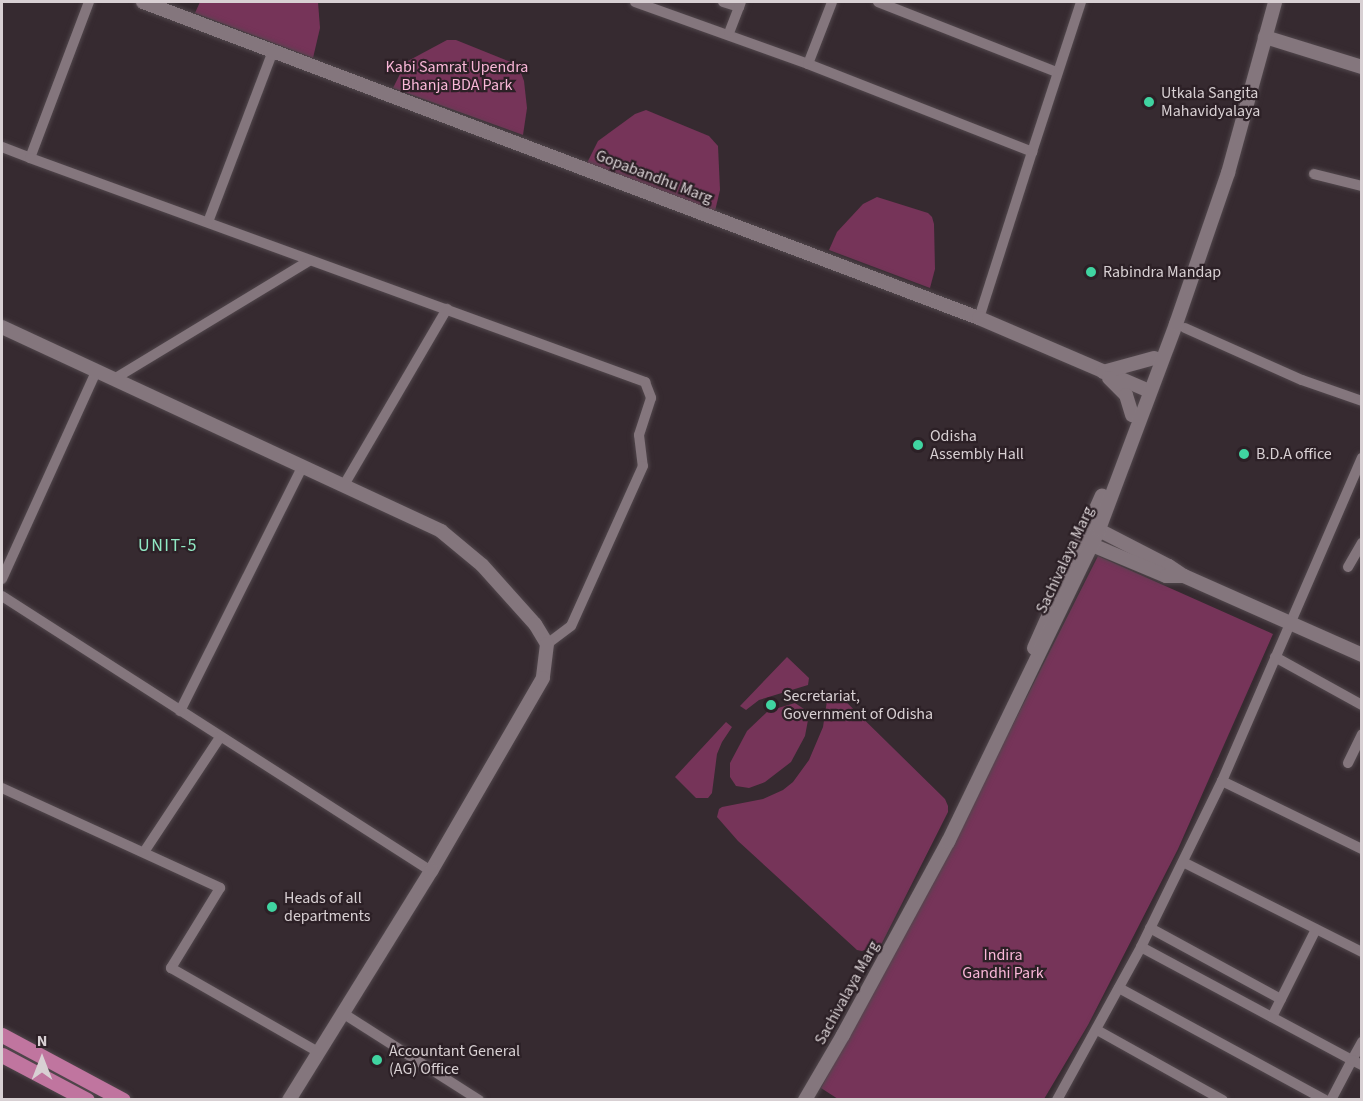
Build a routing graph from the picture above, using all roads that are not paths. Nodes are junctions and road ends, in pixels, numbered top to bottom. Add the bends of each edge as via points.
1 (89, 2) edge
2 (144, 2) edge
3 (635, 2) edge
4 (723, 2) edge
5 (832, 2) edge
6 (878, 2) edge
7 (1081, 2) edge
8 (1267, 2) edge
9 (1275, 2) edge
10 (740, 4) edge
11 (729, 33) junction
12 (1265, 37) junction
13 (273, 51) junction
14 (808, 64) junction
15 (1362, 67) edge
16 (1057, 72) junction
17 (3, 150) edge
18 (1032, 153) junction
19 (30, 158) junction
20 (1314, 174) dead end
21 (1362, 186) edge
22 (208, 222) junction
23 (309, 261) junction
24 (447, 309) junction
25 (979, 318) junction
26 (2, 327) edge
27 (1185, 328) dead end
28 (1154, 358) junction
29 (96, 372) junction
30 (1103, 372) junction
31 (114, 379) junction
32 (1146, 390) junction
33 (1362, 401) edge
34 (1132, 415) junction
35 (1362, 458) edge
36 (302, 467) junction
37 (1358, 478) edge
38 (344, 485) junction
39 (1095, 528) junction
40 (1362, 543) edge
41 (1088, 544) junction
42 (1348, 567) dead end
43 (1184, 576) junction
44 (2, 579) edge
45 (2, 596) edge
46 (1290, 623) junction
47 (547, 644) junction
48 (1362, 655) edge
49 (1275, 657) junction
50 (1362, 705) edge
51 (180, 711) junction
52 (1362, 734) edge
53 (220, 737) junction
54 (1348, 763) dead end
55 (1222, 782) junction
56 (2, 788) edge
57 (1362, 849) edge
58 (144, 852) junction
59 (1183, 862) junction
60 (431, 871) junction
61 (1150, 928) junction
62 (1316, 929) junction
63 (1141, 947) junction
64 (1362, 952) edge
65 (1119, 988) junction
66 (1281, 999) junction
67 (344, 1014) junction
68 (1272, 1017) junction
69 (1097, 1030) junction
70 (2, 1035) edge
71 (1362, 1042) edge
72 (318, 1052) junction
73 (2, 1055) edge
74 (1357, 1062) edge
75 (805, 1097) edge
76 (87, 1100) edge
77 (123, 1100) edge
78 (289, 1100) edge
79 (479, 1100) edge
80 (1058, 1100) edge
81 (1223, 1100) edge
82 (1325, 1100) edge
83 (1331, 1100) edge

1 - 19 street
2 - 13 street, Gopabandhu Marg
3 - 11 street
4 - 10 street
5 - 14 street
6 - 16 street
7 - 16 street
8 - 28 street, Sachivalaya Marg via 1220,172
9 - 12 street, Sachivalaya Marg
10 - 11 street
11 - 14 street
12 - 15 street
12 - 32 street, Sachivalaya Marg via 1228,173 1176,324
13 - 22 street
13 - 25 street, Gopabandhu Marg
14 - 18 street
16 - 18 street
17 - 19 street
18 - 25 street
19 - 22 street
20 - 21 street
22 - 23 street
23 - 24 street
23 - 31 street
24 - 38 street
24 - 47 street via 645,382 651,398 639,435 643,466 571,626
25 - 30 street, Gopabandhu Marg
26 - 29 street
27 - 33 street via 1302,380
28 - 30 street
28 - 32 street, Sachivalaya Marg
29 - 31 street
29 - 44 street
30 - 32 street, Gopabandhu Marg
30 - 34 street via 1126,394
31 - 36 street
32 - 34 street, Sachivalaya Marg
32 - 39 street, Sachivalaya Marg
34 - 39 street, Sachivalaya Marg
35 - 37 street
36 - 38 street
36 - 51 street
37 - 46 street
38 - 47 street via 459,543 514,599
39 - 41 street, Sachivalaya Marg
39 - 43 street
40 - 42 street
41 - 43 street via 1166,576
41 - 75 street, Sachivalaya Marg via 1043,624 1019,687 877,966
43 - 46 street
45 - 51 street
46 - 48 street
46 - 49 street
47 - 60 street via 543,678
49 - 50 street
49 - 55 street
51 - 53 street
52 - 54 street
53 - 58 street
53 - 60 street
55 - 57 street
55 - 59 street
56 - 58 street
58 - 72 street via 220,888 171,968
59 - 61 street
59 - 62 street
60 - 67 street
61 - 63 street
61 - 66 street
62 - 64 street
62 - 66 street
63 - 65 street
63 - 68 street
65 - 69 street
65 - 82 street
66 - 68 street
67 - 72 street
67 - 79 street
68 - 74 street
69 - 80 street
69 - 81 street
70 - 77 main road
71 - 74 street
72 - 78 street
73 - 76 main road
74 - 83 street

